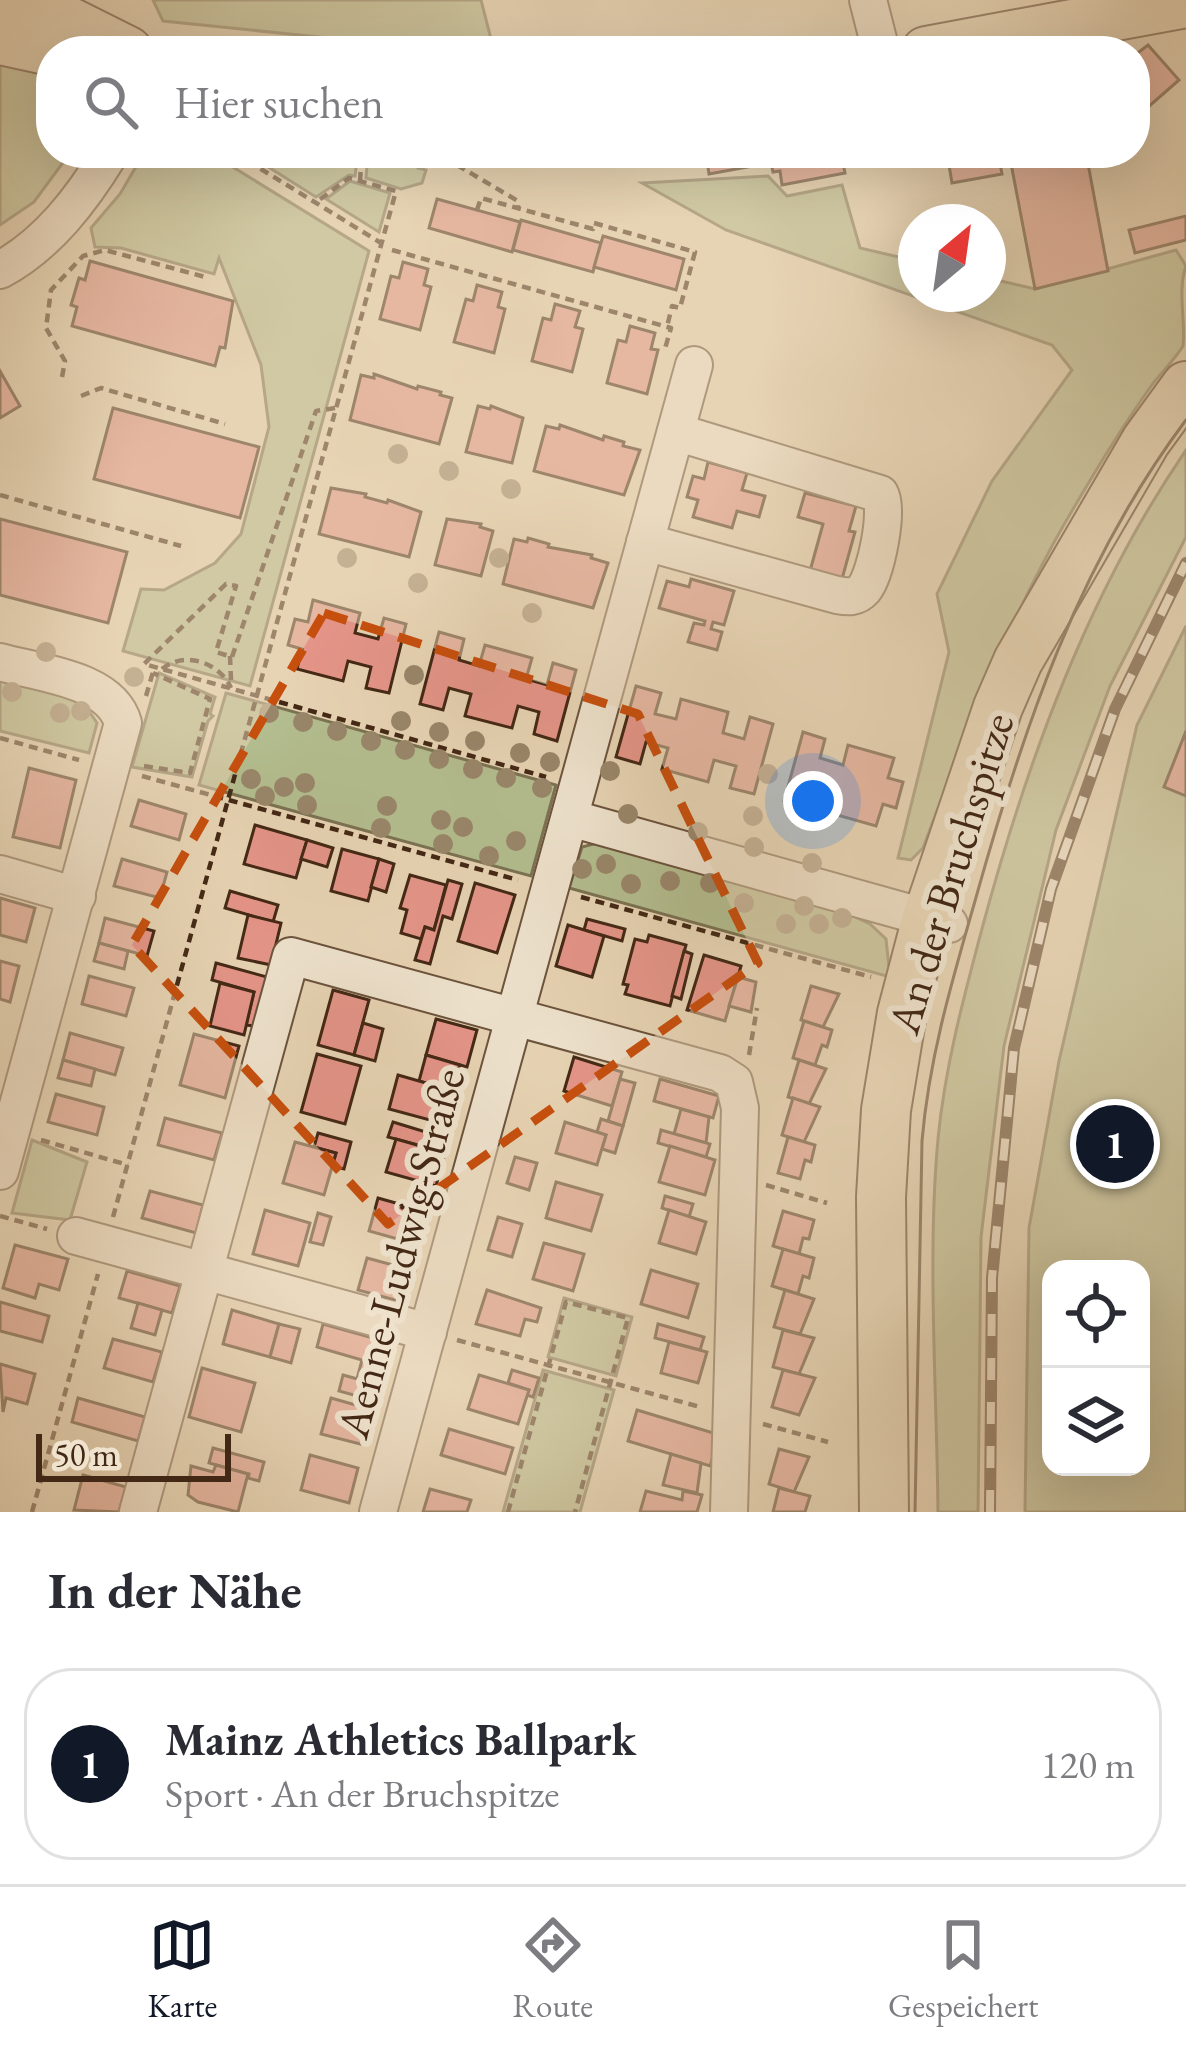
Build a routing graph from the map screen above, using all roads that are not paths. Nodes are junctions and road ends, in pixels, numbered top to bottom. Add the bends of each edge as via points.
1 (868, 0) edge
2 (0, 3) edge
3 (1186, 3) edge
4 (98, 36) edge
5 (877, 36) edge
6 (1007, 36) edge
7 (0, 40) edge
8 (36, 48) edge
9 (100, 168) edge
10 (0, 270) edge
11 (694, 365) road end
12 (1186, 386) edge
13 (676, 432) junction
14 (645, 542) junction
15 (0, 662) edge
16 (574, 802) junction
17 (0, 874) edge
18 (77, 896) junction
19 (938, 921) junction
20 (514, 1018) junction
21 (0, 1171) edge
22 (91, 1240) road end
23 (204, 1271) junction
24 (428, 1332) junction
25 (138, 1512) edge
26 (378, 1512) edge
27 (729, 1512) edge
28 (884, 1512) edge
29 (902, 1512) edge

1 - 5 street
2 - 4 main road
3 - 6 main road
7 - 8 main road
9 - 10 street via 71,210
11 - 13 street, Aenne-Ludwig-Straße
12 - 19 main road, An der Bruchspitze via 1086,541
13 - 14 street, Aenne-Ludwig-Straße
13 - 14 street via 880,494 885,517 868,582 852,597 837,595
14 - 16 street, Aenne-Ludwig-Straße
15 - 18 street via 118,707 126,769
16 - 19 street
16 - 20 street, Aenne-Ludwig-Straße
17 - 18 street
18 - 21 street
19 - 28 main road, An der Bruchspitze via 902,1012 886,1110
19 - 29 main road, An der Bruchspitze via 903,1172
20 - 23 street via 291,956
20 - 24 street, Aenne-Ludwig-Straße
20 - 27 street via 720,1073 737,1087 746,1419
22 - 23 street
23 - 24 street
23 - 25 street
24 - 26 street, Aenne-Ludwig-Straße

